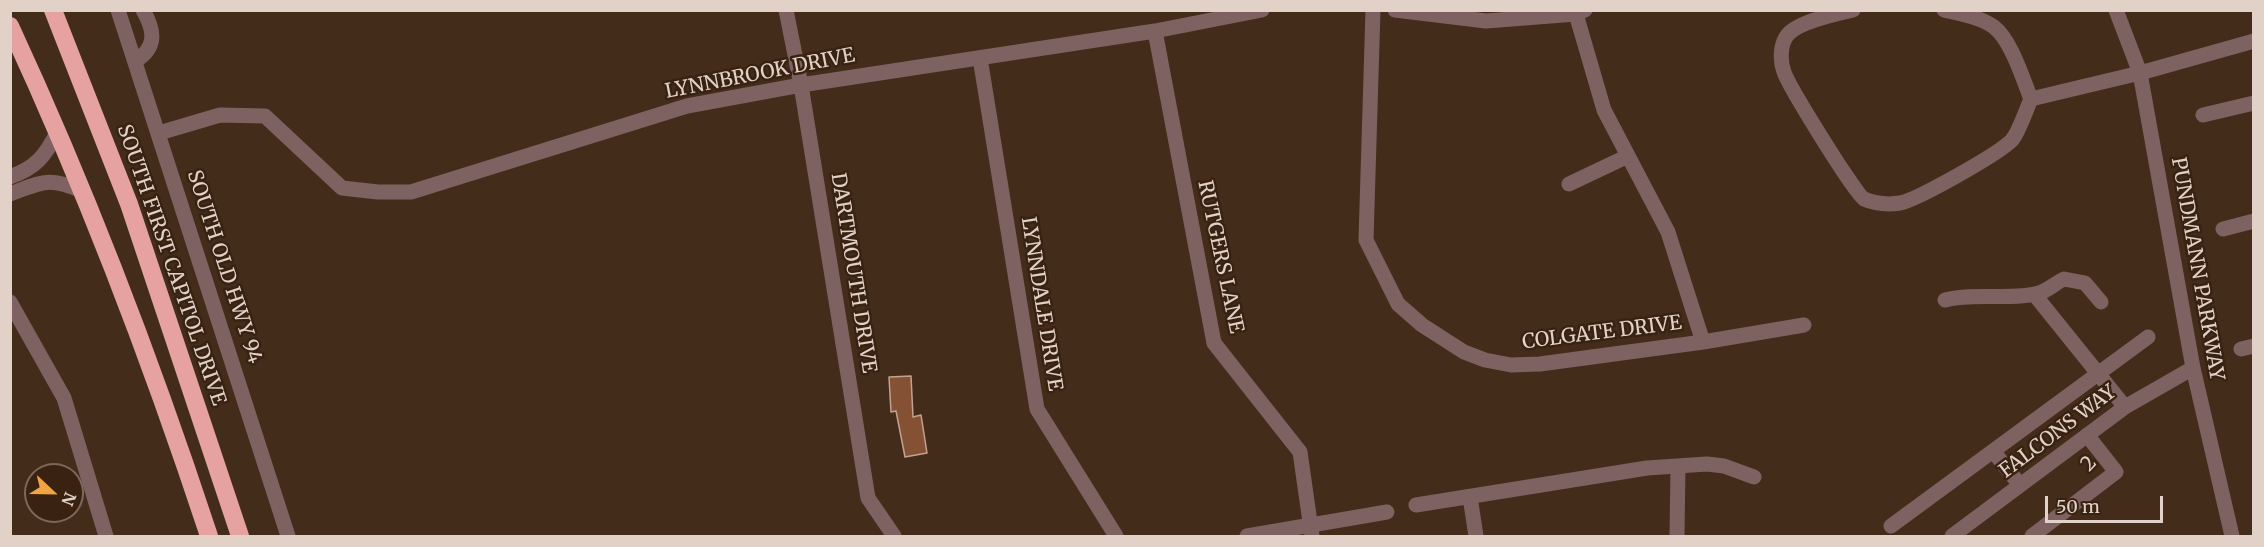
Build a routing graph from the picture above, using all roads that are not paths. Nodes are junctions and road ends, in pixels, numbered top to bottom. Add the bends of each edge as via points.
1 (53, 10) edge
2 (118, 10) edge
3 (143, 10) edge
4 (786, 10) edge
5 (1262, 10) edge
6 (1374, 10) edge
7 (1395, 10) edge
8 (1853, 10) edge
9 (1944, 10) edge
10 (2116, 10) edge
11 (1581, 12) edge
12 (10, 26) edge
13 (1155, 31) junction
14 (2253, 41) edge
15 (980, 58) junction
16 (135, 61) junction
17 (2140, 73) junction
18 (801, 85) junction
19 (2031, 99) junction
20 (2253, 102) edge
21 (2203, 116) dead end
22 (58, 131) junction
23 (159, 133) junction
24 (1628, 156) junction
25 (10, 177) edge
26 (1569, 184) dead end
27 (83, 191) junction
28 (10, 194) edge
29 (2253, 221) edge
30 (2223, 230) dead end
31 (2034, 294) junction
32 (1945, 300) dead end
33 (10, 302) edge
34 (2101, 302) dead end
35 (1804, 325) dead end
36 (2148, 338) dead end
37 (1703, 342) junction
38 (2193, 368) junction
39 (2098, 374) junction
40 (2125, 407) junction
41 (2087, 435) junction
42 (1993, 451) junction
43 (1678, 466) junction
44 (1754, 477) dead end
45 (2020, 485) junction
46 (1470, 497) junction
47 (1416, 505) dead end
48 (1387, 512) dead end
49 (1891, 526) dead end
50 (1312, 531) edge
51 (106, 537) edge
52 (209, 537) edge
53 (240, 537) edge
54 (288, 537) edge
55 (894, 537) edge
56 (1116, 537) edge
57 (1247, 537) edge
58 (1476, 537) edge
59 (1677, 537) edge
60 (1952, 537) edge
61 (2032, 537) edge
62 (2232, 537) edge

1 - 53 highway, SOUTH FIRST CAPITOL DRIVE via 129,204
2 - 16 street, SOUTH OLD HWY 94
3 - 16 street via 152,42 146,54
4 - 18 street, DARTMOUTH DRIVE
5 - 13 street, LYNNBROOK DRIVE
6 - 37 street, COLGATE DRIVE via 1366,240 1398,304 1464,352 1511,366
7 - 11 street via 1486,21
8 - 19 street via 1800,27 1787,34 1781,47 1783,70 1792,90 1861,198 1882,204 1902,203 1980,162 2012,140
9 - 19 street via 1995,27 2013,53
10 - 17 street, PUNDMANN PARKWAY
11 - 24 street via 1604,110
12 - 22 highway
13 - 15 street, LYNNBROOK DRIVE
13 - 50 street, RUTGERS LANE via 1214,343 1300,452
14 - 17 street
15 - 18 street, LYNNBROOK DRIVE
15 - 56 street, LYNNDALE DRIVE via 1037,409
16 - 23 street, SOUTH OLD HWY 94
17 - 19 street
17 - 38 street, PUNDMANN PARKWAY
18 - 23 street, LYNNBROOK DRIVE via 687,106 411,192 342,188 265,116 220,115
18 - 55 street, DARTMOUTH DRIVE via 868,498
20 - 21 street
22 - 25 street via 35,166
22 - 27 highway
23 - 54 street, SOUTH OLD HWY 94
24 - 26 street
24 - 37 street via 1668,232
27 - 28 street via 49,181
27 - 52 highway via 135,323
29 - 30 street
31 - 32 street via 1974,295
31 - 34 street via 2064,279 2075,279 2085,283
31 - 39 street
33 - 51 street via 64,398
35 - 37 street, COLGATE DRIVE
36 - 39 street
38 - 40 street, FALCONS WAY
38 - 62 street, PUNDMANN PARKWAY
39 - 40 street
39 - 42 street
40 - 41 street, FALCONS WAY
41 - 45 street, FALCONS WAY
41 - 61 street, 2 via 2116,472
42 - 45 street
42 - 49 street
43 - 44 street via 1724,466
43 - 46 street
43 - 59 street
45 - 60 street, FALCONS WAY
46 - 47 street
46 - 58 street
48 - 50 street
50 - 57 street

